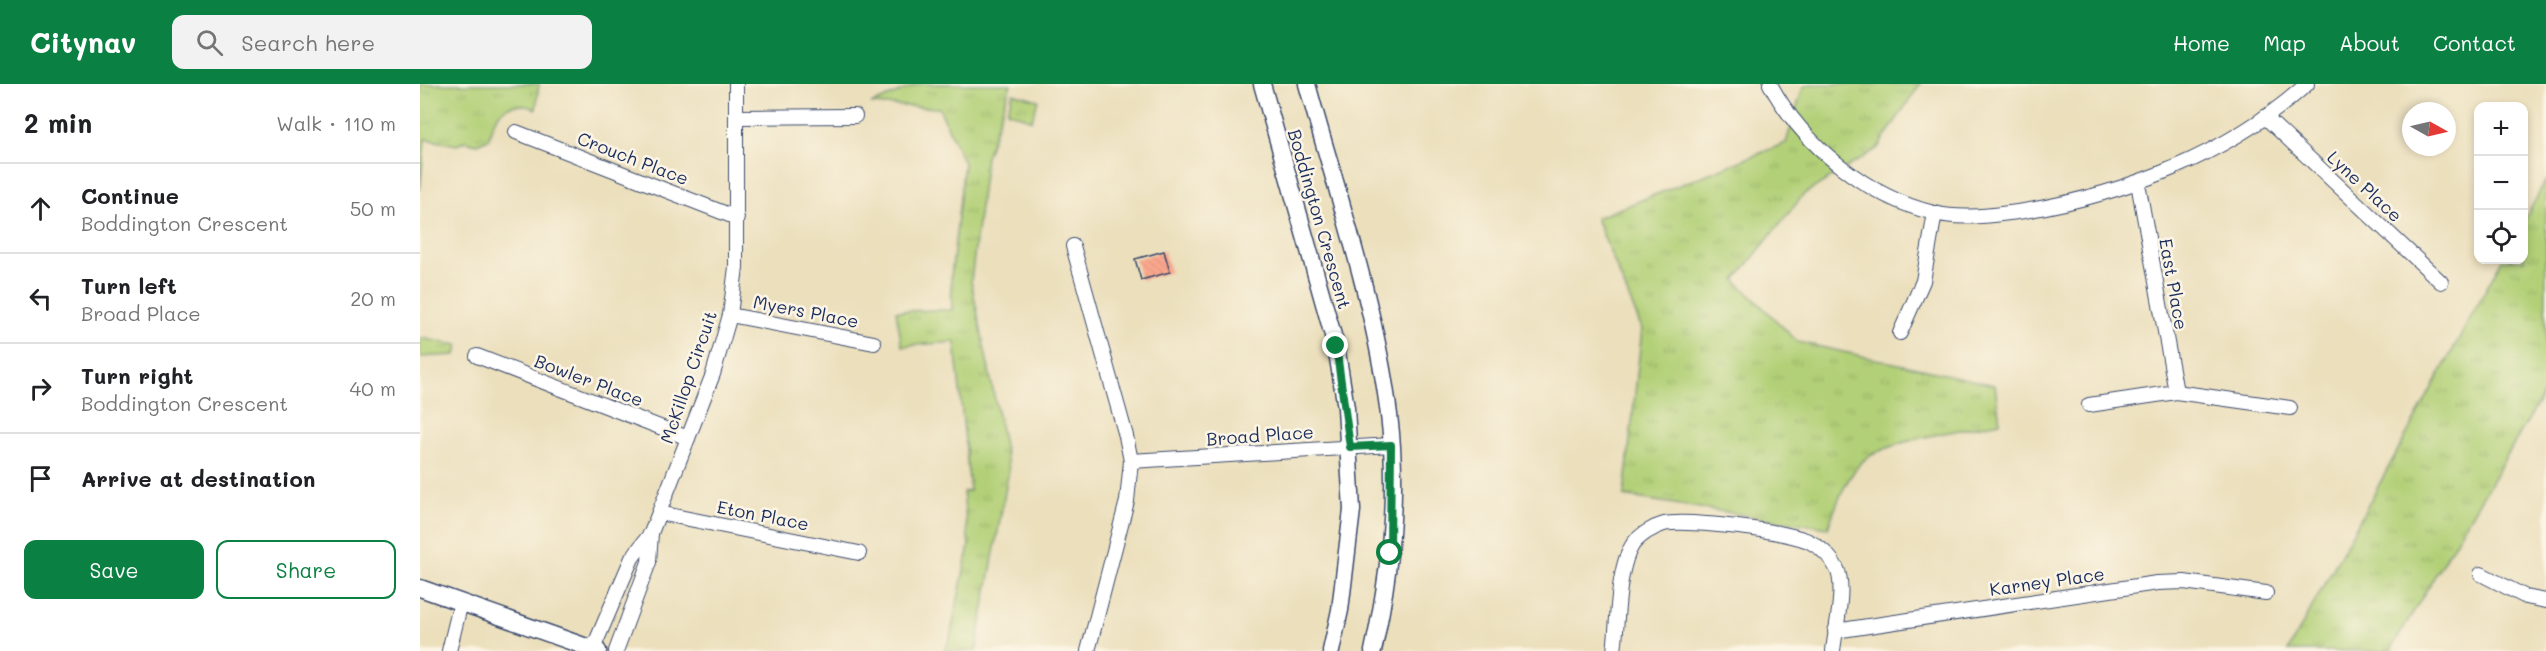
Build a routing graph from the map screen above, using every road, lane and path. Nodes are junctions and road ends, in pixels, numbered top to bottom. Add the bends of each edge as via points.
1 (736, 84) edge
2 (1262, 84) edge
3 (1306, 84) edge
4 (1770, 84) edge
5 (2307, 84) edge
6 (855, 116) dead end
7 (736, 117) junction
8 (2265, 117) junction
9 (516, 132) dead end
10 (2138, 183) junction
11 (1935, 213) junction
12 (737, 218) junction
13 (1073, 246) dead end
14 (2441, 282) dead end
15 (730, 315) junction
16 (1900, 333) dead end
17 (874, 344) dead end
18 (477, 356) dead end
19 (2176, 392) junction
20 (2089, 405) dead end
21 (2290, 408) dead end
22 (688, 438) junction
23 (1391, 445) junction
24 (1350, 447) junction
25 (1131, 461) junction
26 (659, 513) junction
27 (651, 533) junction
28 (859, 553) dead end
29 (2481, 574) dead end
30 (420, 588) edge
31 (2265, 593) dead end
32 (2546, 601) edge
33 (461, 602) junction
34 (1835, 631) junction
35 (595, 650) edge
36 (449, 651) edge
37 (616, 651) edge
38 (1088, 651) edge
39 (1331, 651) edge
40 (1373, 651) edge
41 (1614, 651) edge
42 (1833, 651) edge

1 - 7 street, McKillop Circuit
2 - 24 street, Boddington Crescent via 1336,346
3 - 23 street, Boddington Crescent via 1375,332
4 - 11 street via 1798,124 1828,155 1894,201
5 - 8 street
6 - 7 street
7 - 12 street, McKillop Circuit
8 - 10 street via 2188,162
8 - 14 street, Lyne Place
9 - 12 street, Crouch Place
10 - 11 street via 2061,205 2007,213
10 - 19 street, East Place
11 - 16 street via 1923,280
12 - 15 street, McKillop Circuit
13 - 25 street
15 - 17 street, Myers Place
15 - 22 street, McKillop Circuit
18 - 22 street, Bowler Place
19 - 20 street
19 - 21 street
22 - 26 street, McKillop Circuit
23 - 24 street, Broad Place
23 - 40 street, Boddington Crescent via 1390,553
24 - 25 street, Broad Place
24 - 39 street, Boddington Crescent via 1350,530
25 - 38 street via 1127,501
26 - 27 street, McKillop Circuit
26 - 28 street, Eton Place
27 - 35 street, McKillop Circuit via 632,558
27 - 37 street, McKillop Circuit via 649,562
29 - 32 street via 2526,597
30 - 33 street
31 - 34 street, Karney Place via 2184,582 2157,583
33 - 35 street
33 - 36 street
34 - 41 street via 1840,578 1827,554 1812,542 1792,535 1684,522 1654,527 1632,545 1625,560
34 - 42 street

